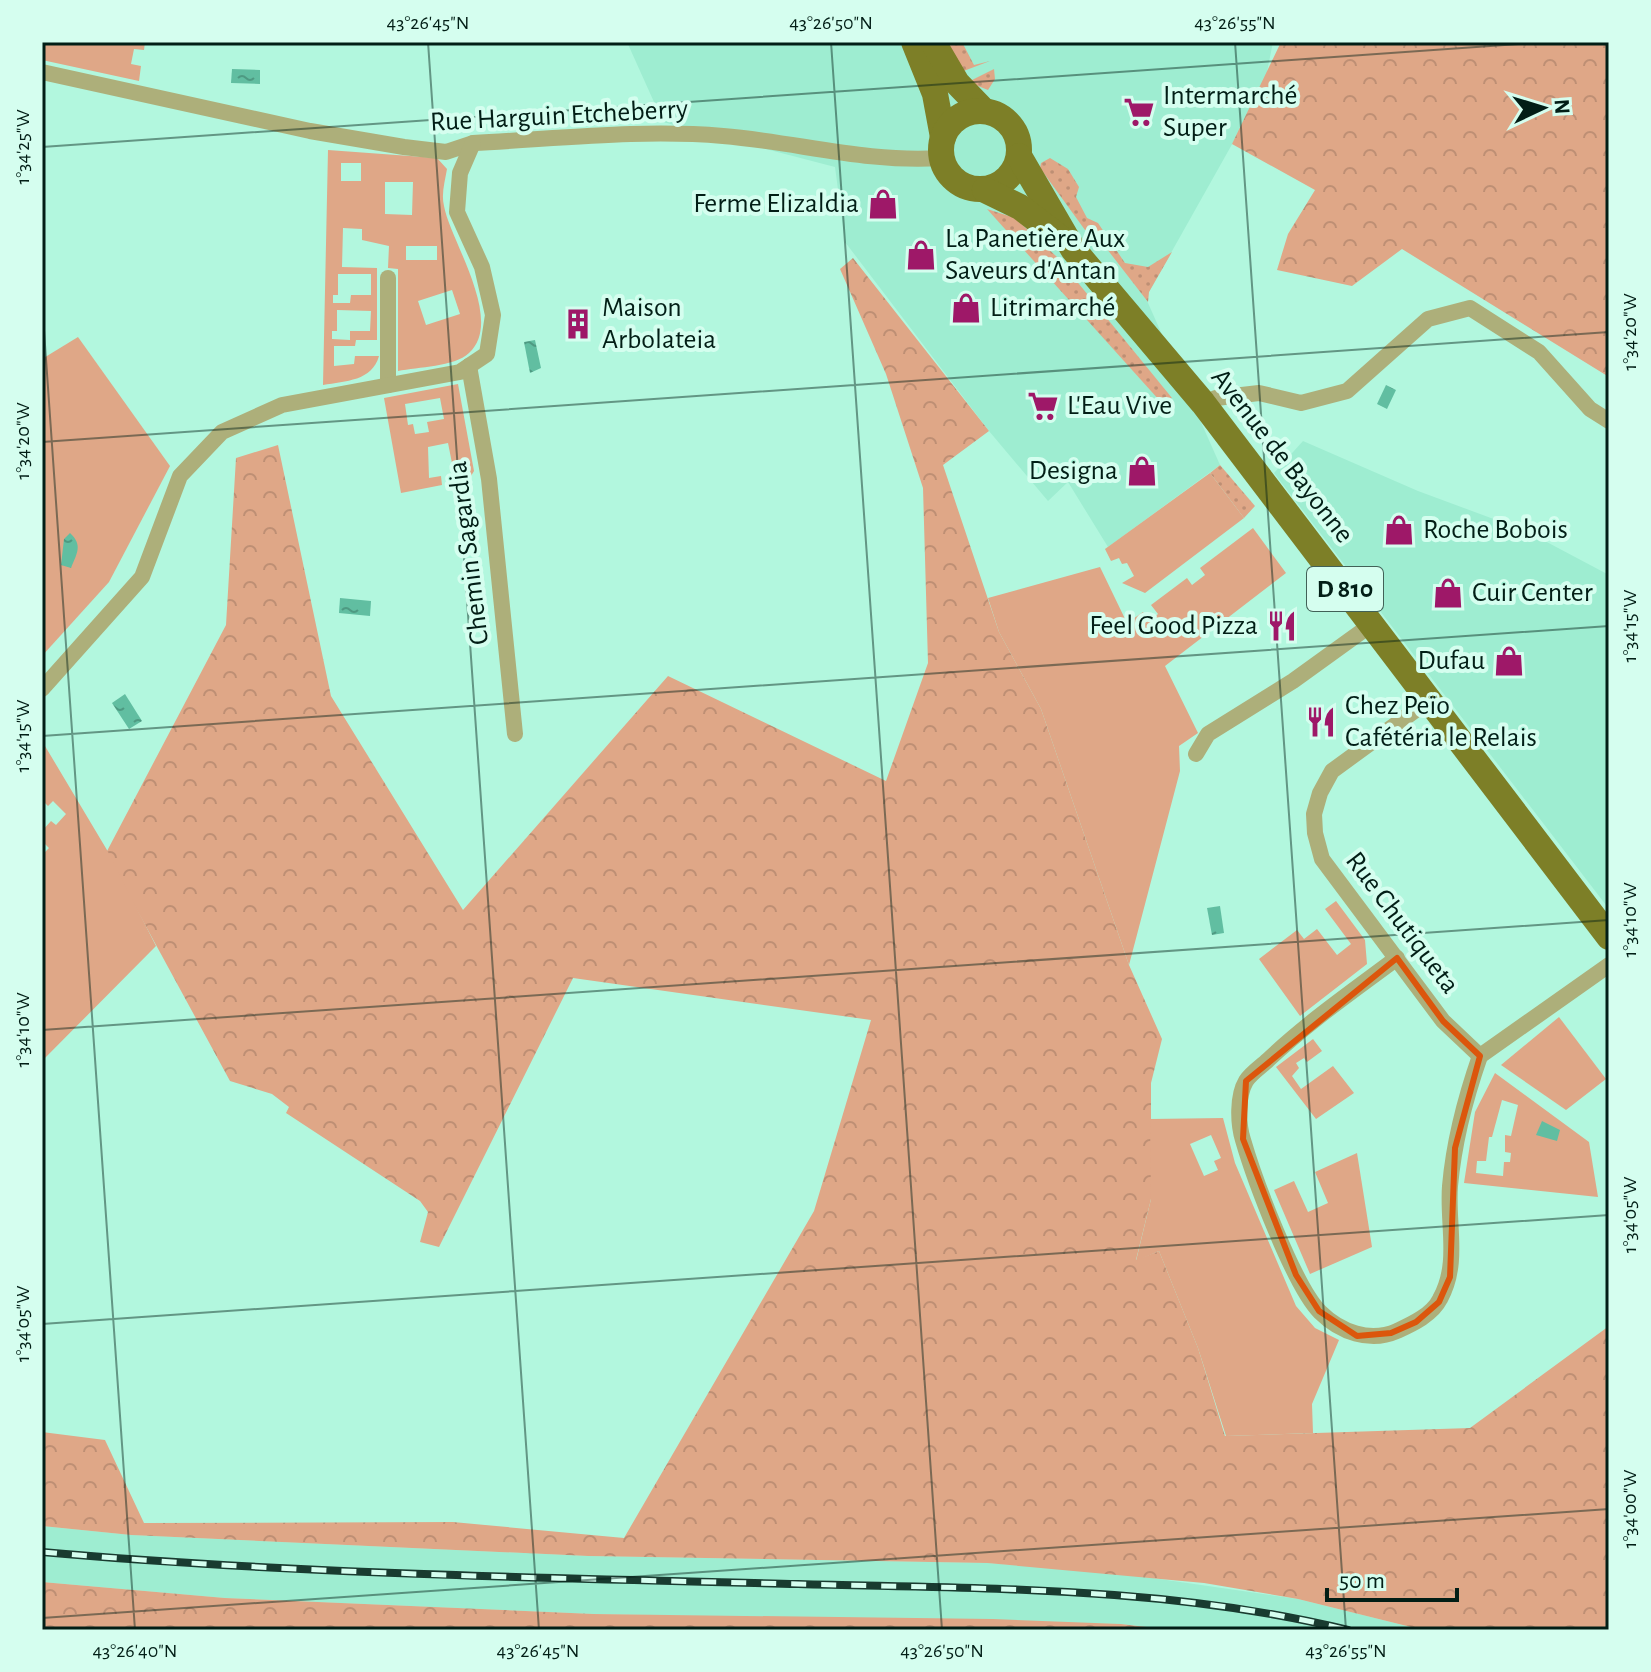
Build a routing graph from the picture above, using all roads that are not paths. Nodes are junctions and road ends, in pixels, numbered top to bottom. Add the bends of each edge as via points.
1 (914, 42) edge
2 (933, 42) edge
3 (42, 72) edge
4 (984, 111) junction
5 (473, 143) junction
6 (942, 148) junction
7 (1019, 156) junction
8 (985, 190) junction
9 (1073, 249) junction
10 (388, 278) dead end
11 (469, 366) junction
12 (388, 385) junction
13 (1203, 403) junction
14 (1609, 421) edge
15 (1372, 624) junction
16 (42, 689) edge
17 (1428, 701) junction
18 (515, 734) dead end
19 (1196, 754) dead end
20 (1609, 937) edge
21 (1397, 958) junction
22 (1609, 965) edge
23 (1480, 1056) junction

1 - 6 main road via 935,94
2 - 4 main road via 957,83
3 - 5 street, Rue Harguin Etcheberry via 404,147 446,152
4 - 6 main road via 959,117
4 - 7 main road via 1011,126
5 - 6 street, Rue Harguin Etcheberry via 670,133 773,142 851,156
5 - 11 street via 460,173 457,212 482,267 493,315 487,354
6 - 8 main road via 957,183
7 - 8 main road via 1008,178
7 - 9 main road, D 810
8 - 9 main road, D 810 via 1020,207
9 - 13 main road, Avenue de Bayonne / D 810
10 - 12 street
11 - 12 street
11 - 18 street, Chemin Sagardia via 489,479
12 - 16 street via 282,405 222,432 180,476 142,577
13 - 14 street via 1259,393 1301,403 1347,391 1428,319 1470,308 1539,352 1590,409
13 - 15 main road, Avenue de Bayonne / D 810
15 - 17 main road, Avenue de Bayonne / D 810
15 - 19 street via 1208,734
17 - 20 main road, Avenue de Bayonne / D 810
17 - 21 street, Rue Chutiqueta via 1332,771 1314,814 1322,859
21 - 23 street, Rue Chutiqueta via 1443,1021
21 - 23 street via 1289,1039 1246,1081 1239,1112 1243,1139 1296,1275 1319,1311 1357,1336 1391,1333 1416,1322 1439,1302 1450,1277 1455,1148
22 - 23 street

